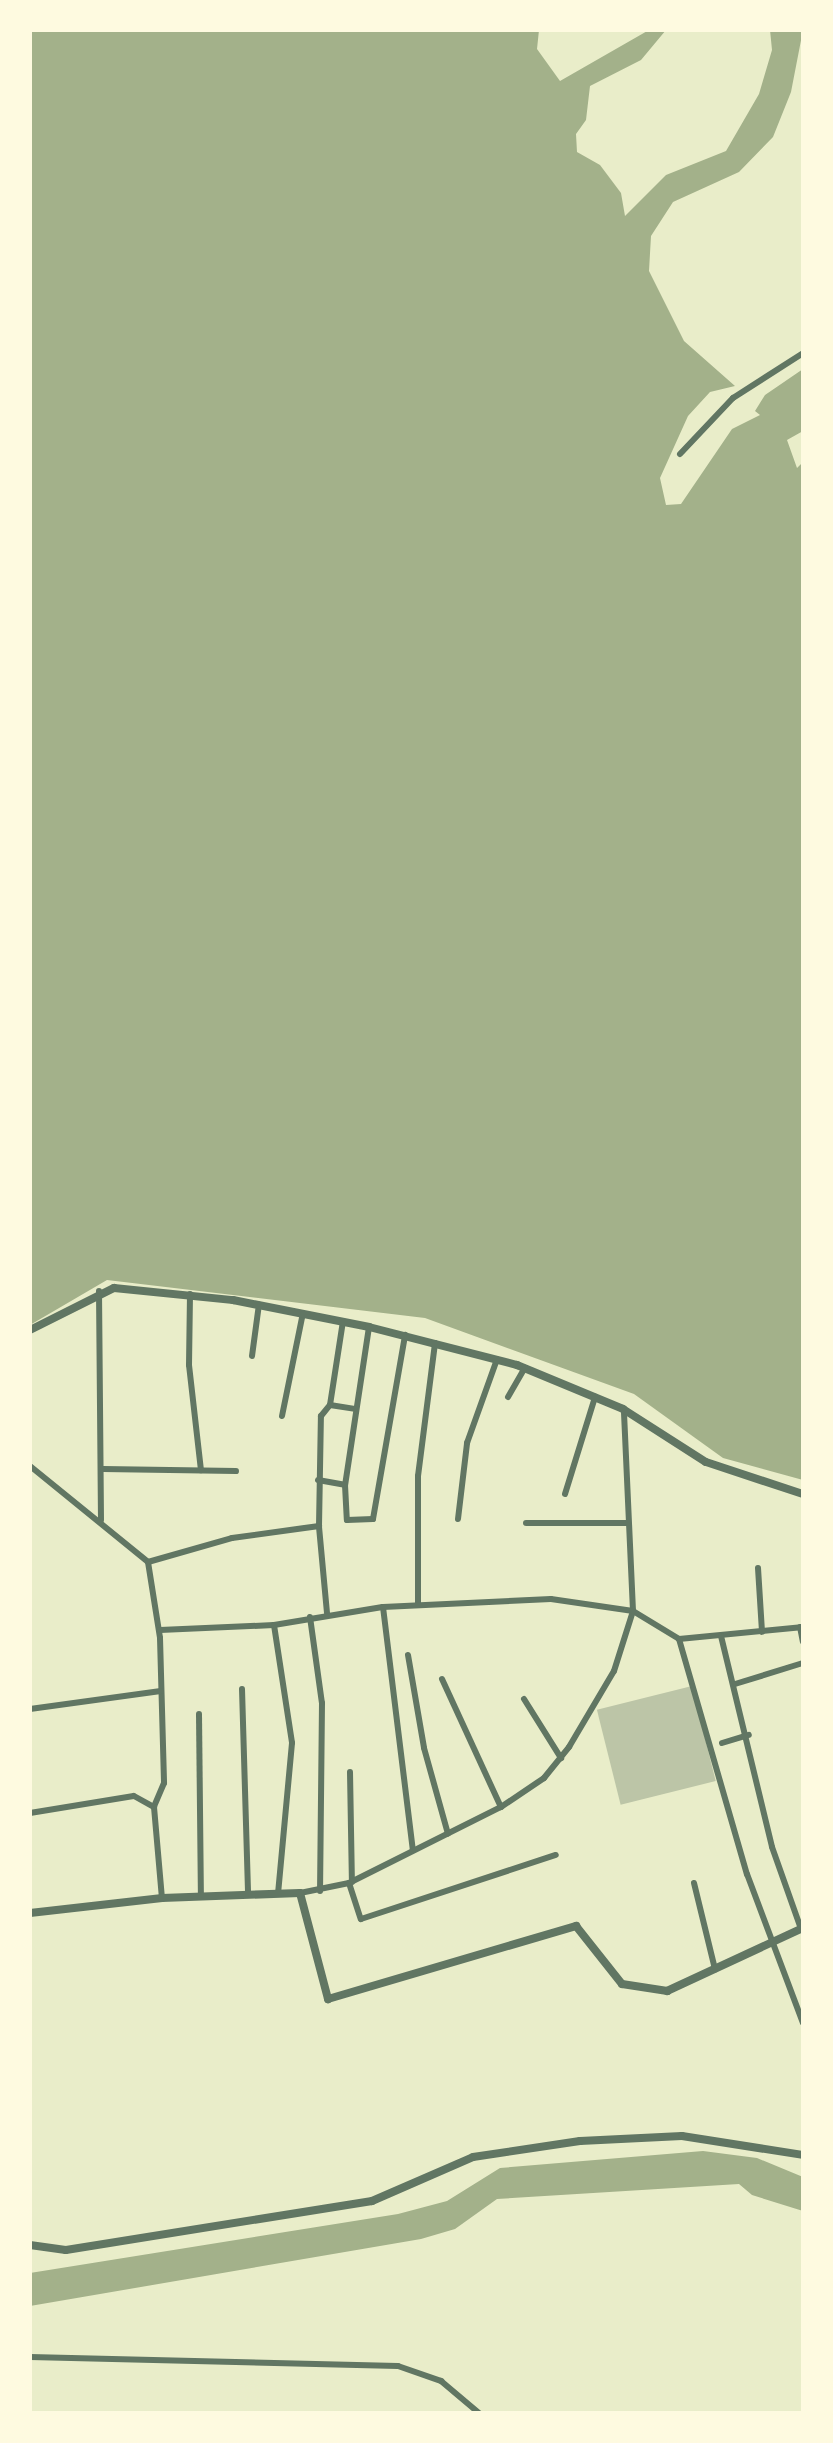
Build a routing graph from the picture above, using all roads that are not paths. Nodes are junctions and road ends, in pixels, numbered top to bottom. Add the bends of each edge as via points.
1 (803, 352) edge
2 (680, 454) dead end
3 (99, 1291) junction
4 (190, 1294) junction
5 (259, 1304) junction
6 (303, 1313) junction
7 (343, 1321) junction
8 (370, 1326) junction
9 (30, 1330) edge
10 (405, 1335) junction
11 (435, 1344) junction
12 (252, 1356) dead end
13 (498, 1359) junction
14 (525, 1367) dead end
15 (508, 1397) dead end
16 (595, 1397) junction
17 (330, 1405) junction
18 (355, 1408) junction
19 (624, 1409) junction
20 (282, 1416) dead end
21 (30, 1466) edge
22 (103, 1469) junction
23 (201, 1470) junction
24 (236, 1470) dead end
25 (318, 1480) junction
26 (345, 1485) junction
27 (566, 1494) dead end
28 (803, 1494) edge
29 (458, 1519) dead end
30 (101, 1521) junction
31 (526, 1522) dead end
32 (628, 1522) junction
33 (319, 1526) junction
34 (148, 1562) junction
35 (758, 1568) dead end
36 (418, 1604) junction
37 (382, 1607) junction
38 (633, 1611) junction
39 (327, 1613) junction
40 (310, 1617) junction
41 (274, 1626) junction
42 (802, 1627) edge
43 (160, 1630) junction
44 (762, 1632) junction
45 (721, 1636) junction
46 (679, 1639) junction
47 (803, 1642) edge
48 (408, 1656) dead end
49 (803, 1663) edge
50 (442, 1679) dead end
51 (736, 1684) junction
52 (242, 1689) dead end
53 (161, 1691) junction
54 (524, 1699) dead end
55 (30, 1709) edge
56 (199, 1714) dead end
57 (749, 1735) junction
58 (722, 1743) dead end
59 (560, 1758) junction
60 (350, 1772) dead end
61 (154, 1807) junction
62 (501, 1807) junction
63 (30, 1813) edge
64 (448, 1834) junction
65 (413, 1850) junction
66 (556, 1855) dead end
67 (350, 1882) junction
68 (694, 1883) dead end
69 (320, 1891) junction
70 (278, 1893) junction
71 (300, 1893) junction
72 (248, 1894) junction
73 (201, 1896) junction
74 (162, 1898) junction
75 (30, 1914) edge
76 (802, 1928) edge
77 (772, 1942) junction
78 (716, 1970) junction
79 (803, 2023) edge
80 (803, 2154) edge
81 (30, 2245) edge
82 (30, 2357) edge
83 (479, 2413) edge

1 - 2 street via 733,398
3 - 4 street
3 - 9 street
3 - 22 street
4 - 5 street
4 - 23 street
5 - 6 street
5 - 12 street
6 - 7 street
6 - 20 street
7 - 8 street
7 - 17 street
8 - 10 street
8 - 18 street
10 - 11 street
10 - 26 street via 374,1517 346,1518
11 - 13 street
11 - 36 street via 418,1476
13 - 16 street
13 - 29 street via 467,1443
14 - 15 street
16 - 19 street
16 - 27 street
17 - 18 street
17 - 25 street via 321,1416
18 - 26 street
19 - 28 street via 706,1462
19 - 32 street
21 - 30 street
22 - 23 street
22 - 30 street
23 - 24 street
25 - 26 street
25 - 33 street
30 - 34 street
31 - 32 street
32 - 38 street
33 - 34 street via 232,1538
33 - 39 street
34 - 43 street
35 - 44 street
36 - 37 street
36 - 38 street via 551,1599
37 - 39 street
37 - 65 street
38 - 46 street
38 - 59 street via 614,1671
39 - 40 street
40 - 41 street
40 - 69 street via 322,1703
41 - 43 street
41 - 70 street via 292,1743
42 - 44 street
42 - 47 street
43 - 53 street
44 - 45 street
45 - 46 street
45 - 51 street
46 - 77 street
48 - 64 street
49 - 51 street
50 - 62 street
51 - 57 street
52 - 72 street
53 - 55 street
53 - 61 street via 164,1783
54 - 59 street
56 - 73 street
57 - 58 street
57 - 76 street via 772,1846
59 - 62 street via 529,1791
60 - 67 street
61 - 63 street via 134,1796
61 - 74 street
62 - 64 street
64 - 65 street
65 - 67 street
66 - 67 street via 364,1918 357,1915
67 - 69 street
68 - 78 street
69 - 71 street
70 - 71 street
70 - 72 street
71 - 78 street via 328,1999 576,1926 613,1976 638,1991 667,1991
72 - 73 street
73 - 74 street
74 - 75 street
76 - 77 street
77 - 78 street
77 - 79 street
80 - 81 street via 682,2136 580,2140 473,2157 372,2201 66,2250
82 - 83 street via 398,2366 442,2381

